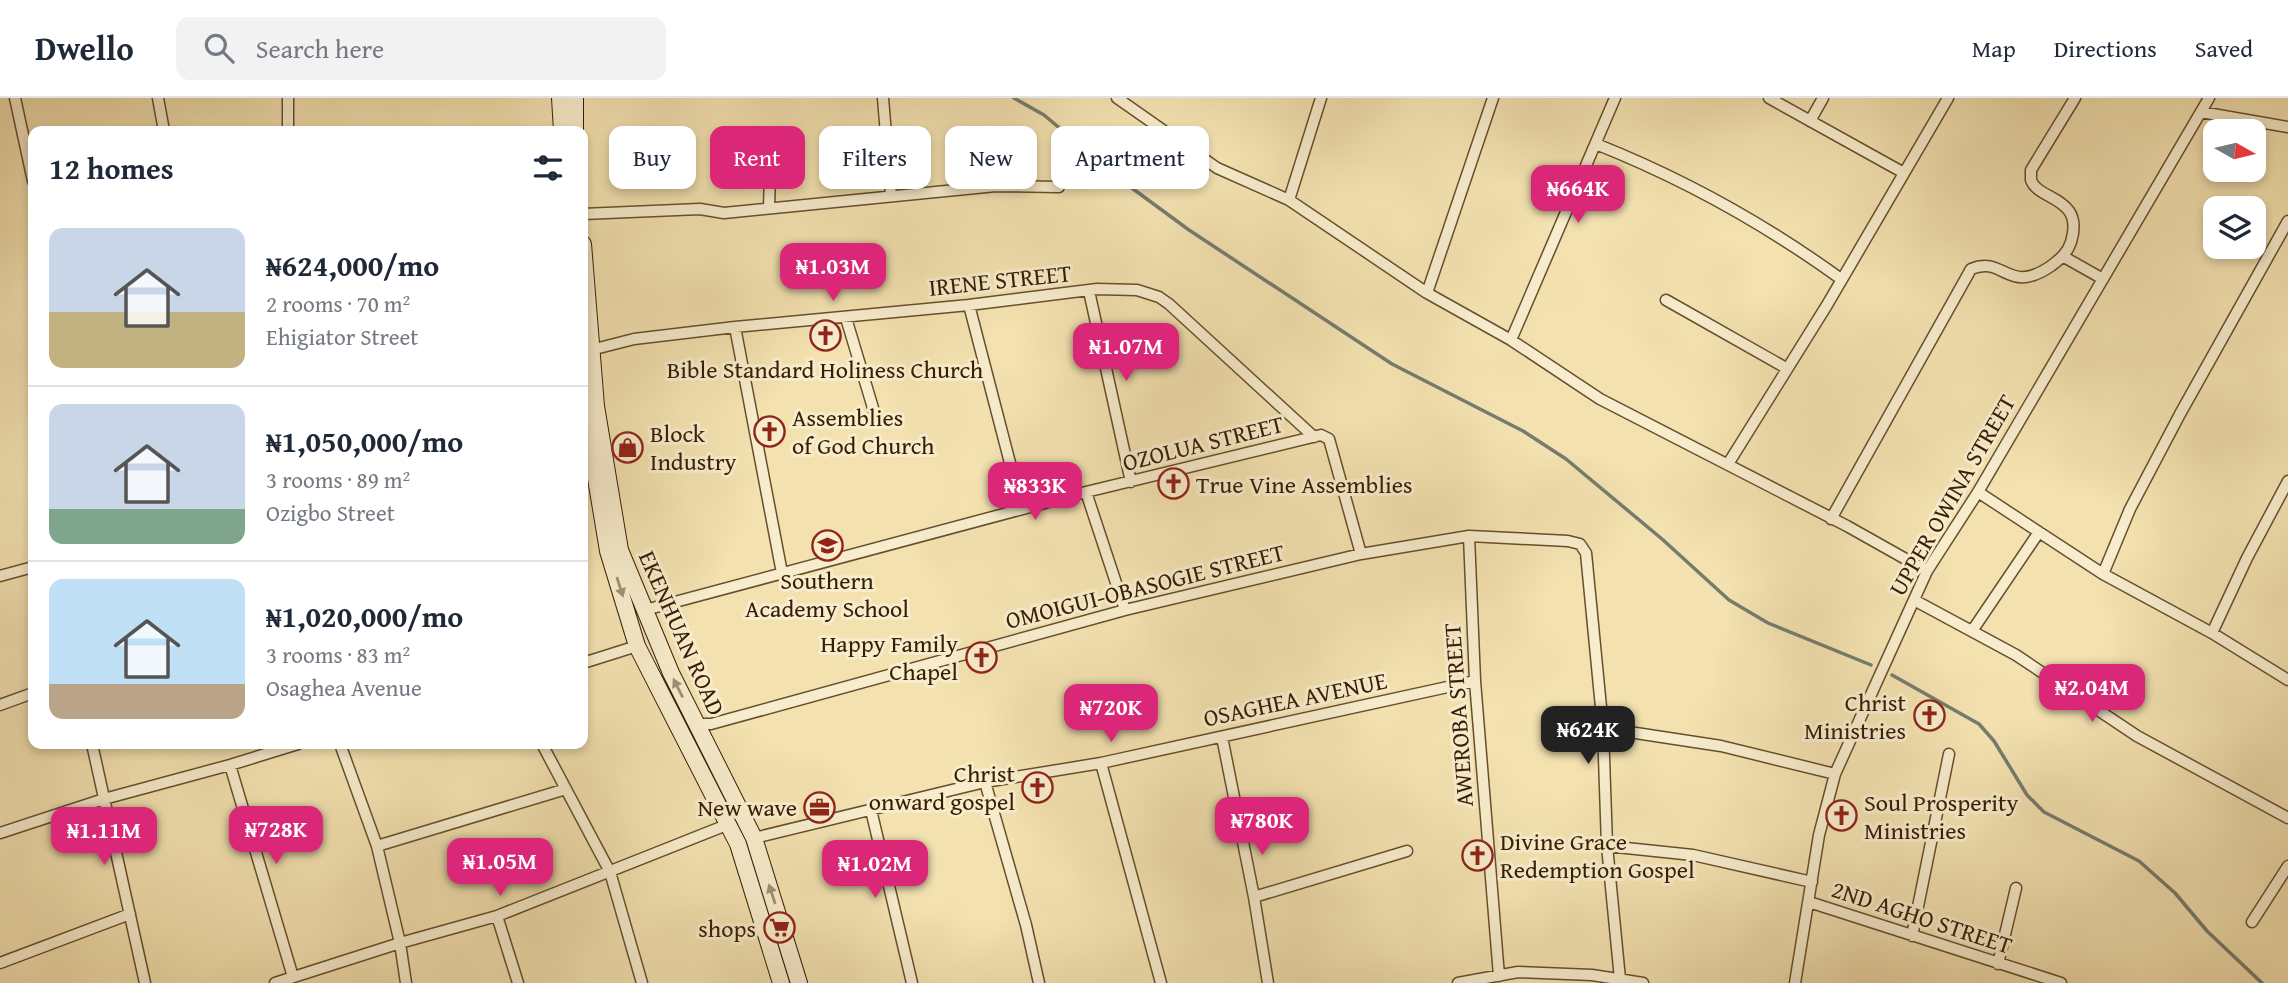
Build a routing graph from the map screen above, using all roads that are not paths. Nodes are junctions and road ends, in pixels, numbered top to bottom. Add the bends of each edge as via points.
1 (15, 98) edge
2 (158, 98) edge
3 (288, 98) edge
4 (560, 98) edge
5 (575, 98) edge
6 (883, 98) edge
7 (1117, 98) edge
8 (1321, 98) edge
9 (1493, 98) edge
10 (1615, 98) edge
11 (1769, 98) edge
12 (1823, 98) edge
13 (1948, 98) edge
14 (2076, 98) edge
15 (2209, 98) edge
16 (2202, 112) junction
17 (1810, 121) junction
18 (163, 126) edge
19 (288, 126) edge
20 (562, 126) edge
21 (575, 126) edge
22 (2288, 127) edge
23 (1596, 144) junction
24 (28, 158) edge
25 (1904, 173) junction
26 (1051, 187) edge
27 (770, 189) edge
28 (891, 196) junction
29 (1289, 200) junction
30 (769, 208) junction
31 (588, 214) edge
32 (2288, 221) edge
33 (2064, 257) junction
34 (1841, 279) junction
35 (2103, 279) junction
36 (1089, 291) junction
37 (1427, 293) junction
38 (1666, 300) dead end
39 (969, 305) junction
40 (846, 318) junction
41 (735, 327) junction
42 (1511, 340) junction
43 (588, 351) edge
44 (1786, 368) junction
45 (588, 414) edge
46 (876, 418) dead end
47 (588, 419) edge
48 (1314, 437) junction
49 (1728, 464) junction
50 (2288, 481) edge
51 (1131, 482) junction
52 (1086, 492) junction
53 (1978, 492) junction
54 (1022, 509) junction
55 (1831, 519) junction
56 (2039, 532) junction
57 (1469, 536) junction
58 (1361, 554) junction
59 (28, 568) edge
60 (1927, 571) junction
61 (782, 573) junction
62 (2103, 574) junction
63 (0, 576) edge
64 (1914, 600) junction
65 (645, 610) junction
66 (1125, 610) junction
67 (1972, 631) junction
68 (2211, 633) junction
69 (637, 646) junction
70 (588, 661) edge
71 (2288, 680) edge
72 (1475, 681) junction
73 (28, 695) edge
74 (0, 705) edge
75 (697, 724) junction
76 (1603, 728) junction
77 (1222, 737) junction
78 (93, 749) edge
79 (282, 749) edge
80 (342, 749) edge
81 (545, 749) edge
82 (1949, 754) dead end
83 (1101, 762) junction
84 (230, 765) junction
85 (1835, 774) junction
86 (985, 782) junction
87 (566, 789) junction
88 (104, 799) junction
89 (871, 810) junction
90 (2288, 818) edge
91 (729, 824) junction
92 (0, 834) edge
93 (754, 838) junction
94 (377, 846) junction
95 (1606, 846) junction
96 (1407, 850) dead end
97 (2288, 866) edge
98 (610, 872) junction
99 (1812, 882) junction
100 (2016, 888) dead end
101 (1254, 897) junction
102 (1810, 902) junction
103 (130, 914) junction
104 (497, 916) junction
105 (2252, 922) dead end
106 (1912, 936) junction
107 (400, 943) junction
108 (0, 963) edge
109 (1998, 964) junction
110 (293, 976) junction
111 (1499, 976) junction
112 (1593, 979) edge
113 (1620, 979) junction
114 (145, 983) edge
115 (275, 983) edge
116 (406, 983) edge
117 (517, 983) edge
118 (642, 983) edge
119 (781, 983) edge
120 (799, 983) edge
121 (912, 983) edge
122 (1039, 983) edge
123 (1161, 983) edge
124 (1268, 983) edge
125 (1458, 983) edge
126 (1643, 983) edge
127 (1795, 983) edge
128 (2061, 983) edge

1 - 24 street
2 - 18 street
3 - 19 street
4 - 20 main road
5 - 21 main road
6 - 28 street
7 - 29 street via 1217,169
8 - 29 street
9 - 37 street
10 - 23 street
11 - 17 street
12 - 17 street
13 - 25 street
14 - 33 street via 2031,170 2035,186 2067,207 2073,226
15 - 16 street, UPPER OWINA STREET
16 - 22 street
16 - 35 street, UPPER OWINA STREET
17 - 25 street
23 - 34 street via 1726,205 1792,243
23 - 42 street
25 - 34 street
26 - 28 street via 996,186
27 - 30 street
28 - 30 street
29 - 37 street
30 - 31 street via 724,213 700,209
32 - 62 street via 2167,438
33 - 35 street
33 - 55 street via 2030,278 1981,265 1970,269
34 - 44 street
35 - 53 street, UPPER OWINA STREET
36 - 39 street, IRENE STREET
36 - 48 street, IRENE STREET via 1137,290 1159,297
36 - 51 street
37 - 42 street
38 - 44 street
39 - 40 street, IRENE STREET
39 - 54 street
40 - 41 street, IRENE STREET
40 - 46 street
41 - 43 street, IRENE STREET via 634,339
41 - 61 street
42 - 49 street via 1600,400
44 - 49 street
45 - 65 main road, EKENHUAN ROAD via 620,550
47 -> 69 main road, EKENHUAN ROAD via 608,551
48 - 51 street, OZOLUA STREET
48 - 58 street, OZOLUA STREET via 1329,439
49 - 55 street
50 - 68 street
51 - 52 street, OZOLUA STREET
52 - 54 street, OZOLUA STREET
52 - 66 street
53 - 56 street
53 - 60 street, UPPER OWINA STREET
54 - 61 street, OZOLUA STREET
55 - 60 street
56 - 62 street
56 - 67 street
57 - 58 street, OMOIGUI-OBASOGIE STREET
57 - 72 street, AWEROBA STREET
57 - 76 street, OMOIGUI-OBASOGIE STREET via 1580,544 1586,553
58 - 66 street, OMOIGUI-OBASOGIE STREET
59 - 63 street
60 - 64 street, UPPER OWINA STREET
61 - 65 street, OZOLUA STREET
62 - 68 street
64 - 67 street
64 - 85 street, UPPER OWINA STREET
75 -> 65 main road, EKENHUAN ROAD
66 - 75 street, OMOIGUI-OBASOGIE STREET via 711,724
67 - 90 street via 2137,736
68 - 71 street
69 - 70 street
69 - 91 main road, EKENHUAN ROAD
72 - 77 street, OSAGHEA AVENUE
72 - 111 street, AWEROBA STREET
73 - 74 street
75 - 93 main road, EKENHUAN ROAD
76 - 85 street via 1721,746
76 - 95 street
77 - 83 street, OSAGHEA AVENUE
77 - 101 street
78 - 88 street
79 - 84 street
80 - 94 street
81 - 87 street
82 - 106 street
83 - 86 street, OSAGHEA AVENUE
83 - 123 street
84 - 88 street
84 - 110 street
85 - 99 street, UPPER OWINA STREET
86 - 89 street, OSAGHEA AVENUE
86 - 122 street
87 - 94 street
87 - 98 street
88 - 92 street
88 - 103 street
89 - 93 street, OSAGHEA AVENUE
89 - 121 street
91 - 98 street
91 - 119 main road, EKENHUAN ROAD
120 -> 93 main road, EKENHUAN ROAD
94 - 107 street
95 - 99 street via 1693,855
95 - 113 street
96 - 101 street
97 - 105 street
98 - 104 street
98 - 118 street
99 - 102 street, UPPER OWINA STREET
100 - 109 street
101 - 124 street
102 - 106 street, 2ND AGHO STREET
102 - 127 street, UPPER OWINA STREET
103 - 108 street
103 - 114 street
104 - 107 street
104 - 117 street
106 - 109 street, 2ND AGHO STREET
107 - 110 street
107 - 116 street
109 - 128 street, 2ND AGHO STREET
110 - 115 street
111 - 112 street via 1518,972
111 - 125 street
112 - 113 street
113 - 126 street

